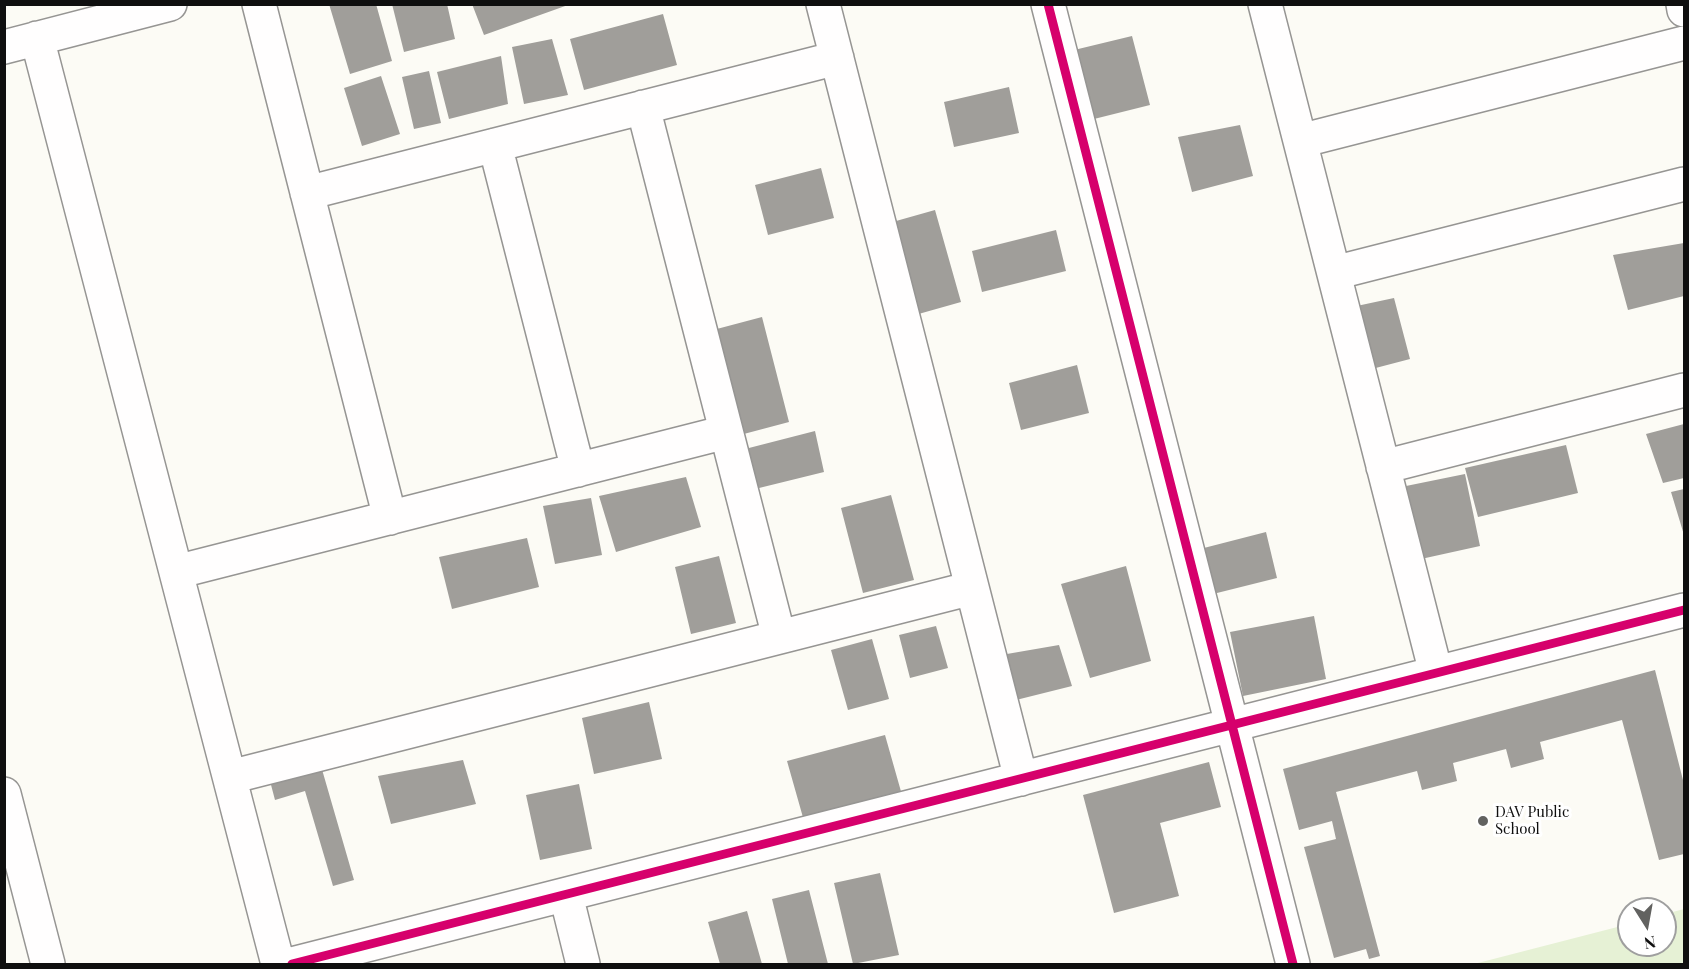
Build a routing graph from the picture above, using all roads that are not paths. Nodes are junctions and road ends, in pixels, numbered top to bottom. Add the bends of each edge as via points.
1 (170, 4) edge
2 (259, 4) edge
3 (823, 4) edge
4 (1048, 4) edge
5 (1265, 4) edge
6 (1683, 4) edge
7 (1684, 9) edge
8 (37, 38) junction
9 (1684, 43) edge
10 (4, 47) edge
11 (837, 58) junction
12 (644, 107) junction
13 (1300, 141) junction
14 (495, 145) junction
15 (1684, 184) edge
16 (307, 193) junction
17 (1334, 273) junction
18 (1684, 390) edge
19 (726, 432) junction
20 (1383, 467) junction
21 (578, 470) junction
22 (390, 518) junction
23 (176, 572) junction
24 (972, 588) junction
25 (1684, 610) edge
26 (779, 638) junction
27 (1436, 673) junction
28 (1232, 726) junction
29 (230, 777) junction
30 (1021, 779) junction
31 (4, 794) edge
32 (566, 895) junction
33 (48, 964) edge
34 (278, 964) edge
35 (292, 964) edge
36 (583, 964) edge
37 (1293, 964) edge

1 - 8 street
2 - 16 street
3 - 11 street
4 - 28 street
5 - 13 street
6 - 7 street
8 - 10 street
8 - 23 street
9 - 13 street
11 - 12 street
11 - 24 street
12 - 14 street
12 - 19 street
13 - 17 street
14 - 16 street
14 - 21 street
15 - 17 street
16 - 22 street
17 - 20 street
18 - 20 street
19 - 21 street
19 - 26 street
20 - 27 street
21 - 22 street
22 - 23 street
23 - 29 street
24 - 26 street
24 - 30 street
25 - 27 street
26 - 29 street
27 - 28 street
28 - 30 street
28 - 37 street
29 - 34 street
30 - 32 street
31 - 33 street
32 - 35 street
32 - 36 street

